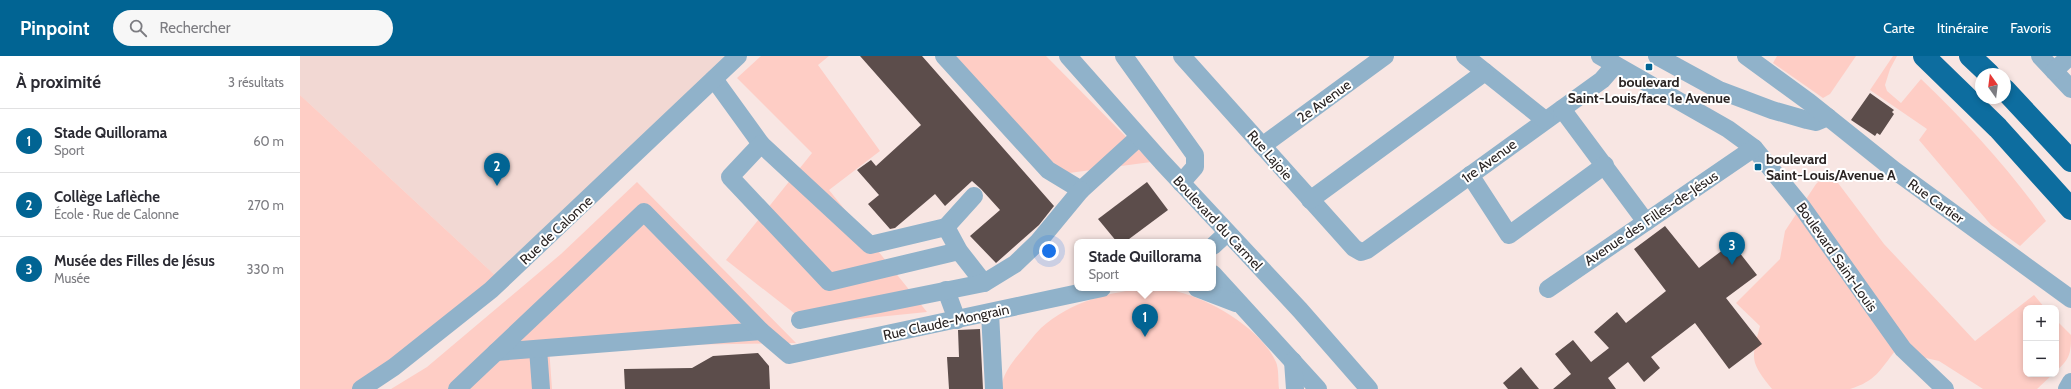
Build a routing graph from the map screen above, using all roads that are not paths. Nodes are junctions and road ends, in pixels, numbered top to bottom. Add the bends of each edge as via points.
1 (738, 56) edge
2 (944, 56) edge
3 (1068, 56) edge
4 (1124, 56) edge
5 (1182, 56) edge
6 (1385, 56) edge
7 (1466, 56) edge
8 (1657, 56) edge
9 (1746, 56) edge
10 (1924, 56) edge
11 (1970, 56) edge
12 (2040, 56) edge
13 (2070, 56) edge
14 (1608, 61) edge
15 (1983, 68) edge
16 (2054, 71) junction
17 (1485, 72) junction
18 (714, 79) junction
19 (2071, 89) edge
20 (2011, 96) edge
21 (1562, 109) junction
22 (1828, 117) junction
23 (1545, 120) junction
24 (1139, 137) junction
25 (761, 144) junction
26 (1262, 146) junction
27 (1754, 148) junction
28 (2071, 161) edge
29 (1604, 165) junction
30 (1470, 175) junction
31 (1181, 183) junction
32 (1081, 190) junction
33 (2055, 190) junction
34 (974, 196) dead end
35 (1310, 200) junction
36 (2071, 209) edge
37 (2071, 217) edge
38 (1646, 222) junction
39 (946, 228) junction
40 (1227, 234) junction
41 (1216, 243) edge
42 (959, 251) junction
43 (1360, 252) joint
44 (1216, 277) edge
45 (984, 283) junction
46 (1548, 289) dead end
47 (946, 290) junction
48 (1089, 291) edge
49 (1206, 291) edge
50 (2071, 299) edge
51 (1245, 309) junction
52 (990, 313) junction
53 (800, 320) dead end
54 (957, 320) junction
55 (761, 331) junction
56 (538, 349) junction
57 (496, 352) junction
58 (1293, 361) junction
59 (2071, 382) edge
60 (372, 386) edge
61 (457, 389) edge
62 (541, 389) edge
63 (994, 389) edge
64 (1295, 389) edge
65 (1318, 389) edge
66 (1369, 389) edge
67 (1945, 389) edge
68 (2067, 389) edge

1 - 18 street, Rue de Calonne
2 - 32 street via 1048,170
3 - 24 street, Boulevard du Carmel
4 - 31 street via 1195,155 1195,167
5 - 26 street, Rue Lajoie
6 - 26 street, 2e Avenue
7 - 17 street
8 - 22 street via 1709,86 1734,96 1815,122
9 - 22 street, Rue Cartier
10 - 33 highway via 1993,123
11 - 15 highway
12 - 16 street
13 - 16 street
14 - 21 street, 1re Avenue via 1602,80
14 - 27 street, Boulevard Saint-Louis via 1728,129
16 - 19 street
17 - 23 street
17 - 35 street
18 - 25 street
18 - 60 street, Rue de Calonne via 491,290
20 - 28 highway
21 - 23 street, 1re Avenue
21 - 29 street
22 - 50 street, Rue Cartier via 1894,170
23 - 30 street, 1re Avenue
24 - 31 street, Boulevard du Carmel
24 - 32 street
25 - 39 street via 870,245
25 - 42 street via 730,177 829,282
26 - 35 street, Rue Lajoie
27 - 38 street, Avenue des Filles-de-Jésus
27 - 67 street, Boulevard Saint-Louis via 1802,207 1903,349
29 - 30 street via 1509,235
29 - 38 street
30 - 43 street, 1re Avenue via 1367,250
31 - 40 street, Boulevard du Carmel
32 - 45 street via 1038,242 1015,264
33 - 36 highway
33 - 37 highway
34 - 39 street
35 - 43 street, Rue Lajoie
38 - 46 street, Avenue des Filles-de-Jésus
39 - 42 street
40 - 41 street
40 - 66 street, Boulevard du Carmel via 1300,310
42 - 45 street
44 - 51 street
45 - 47 street
47 - 53 street
47 - 54 street
48 - 52 street, Rue Claude-Mongrain
49 - 51 street
51 - 58 street
52 - 54 street, Rue Claude-Mongrain
52 - 63 street
54 - 55 street, Rue Claude-Mongrain via 789,355
55 - 56 street
55 - 57 street via 644,212
56 - 57 street
56 - 62 street
57 - 61 street
58 - 64 street
58 - 65 street
59 - 68 street

